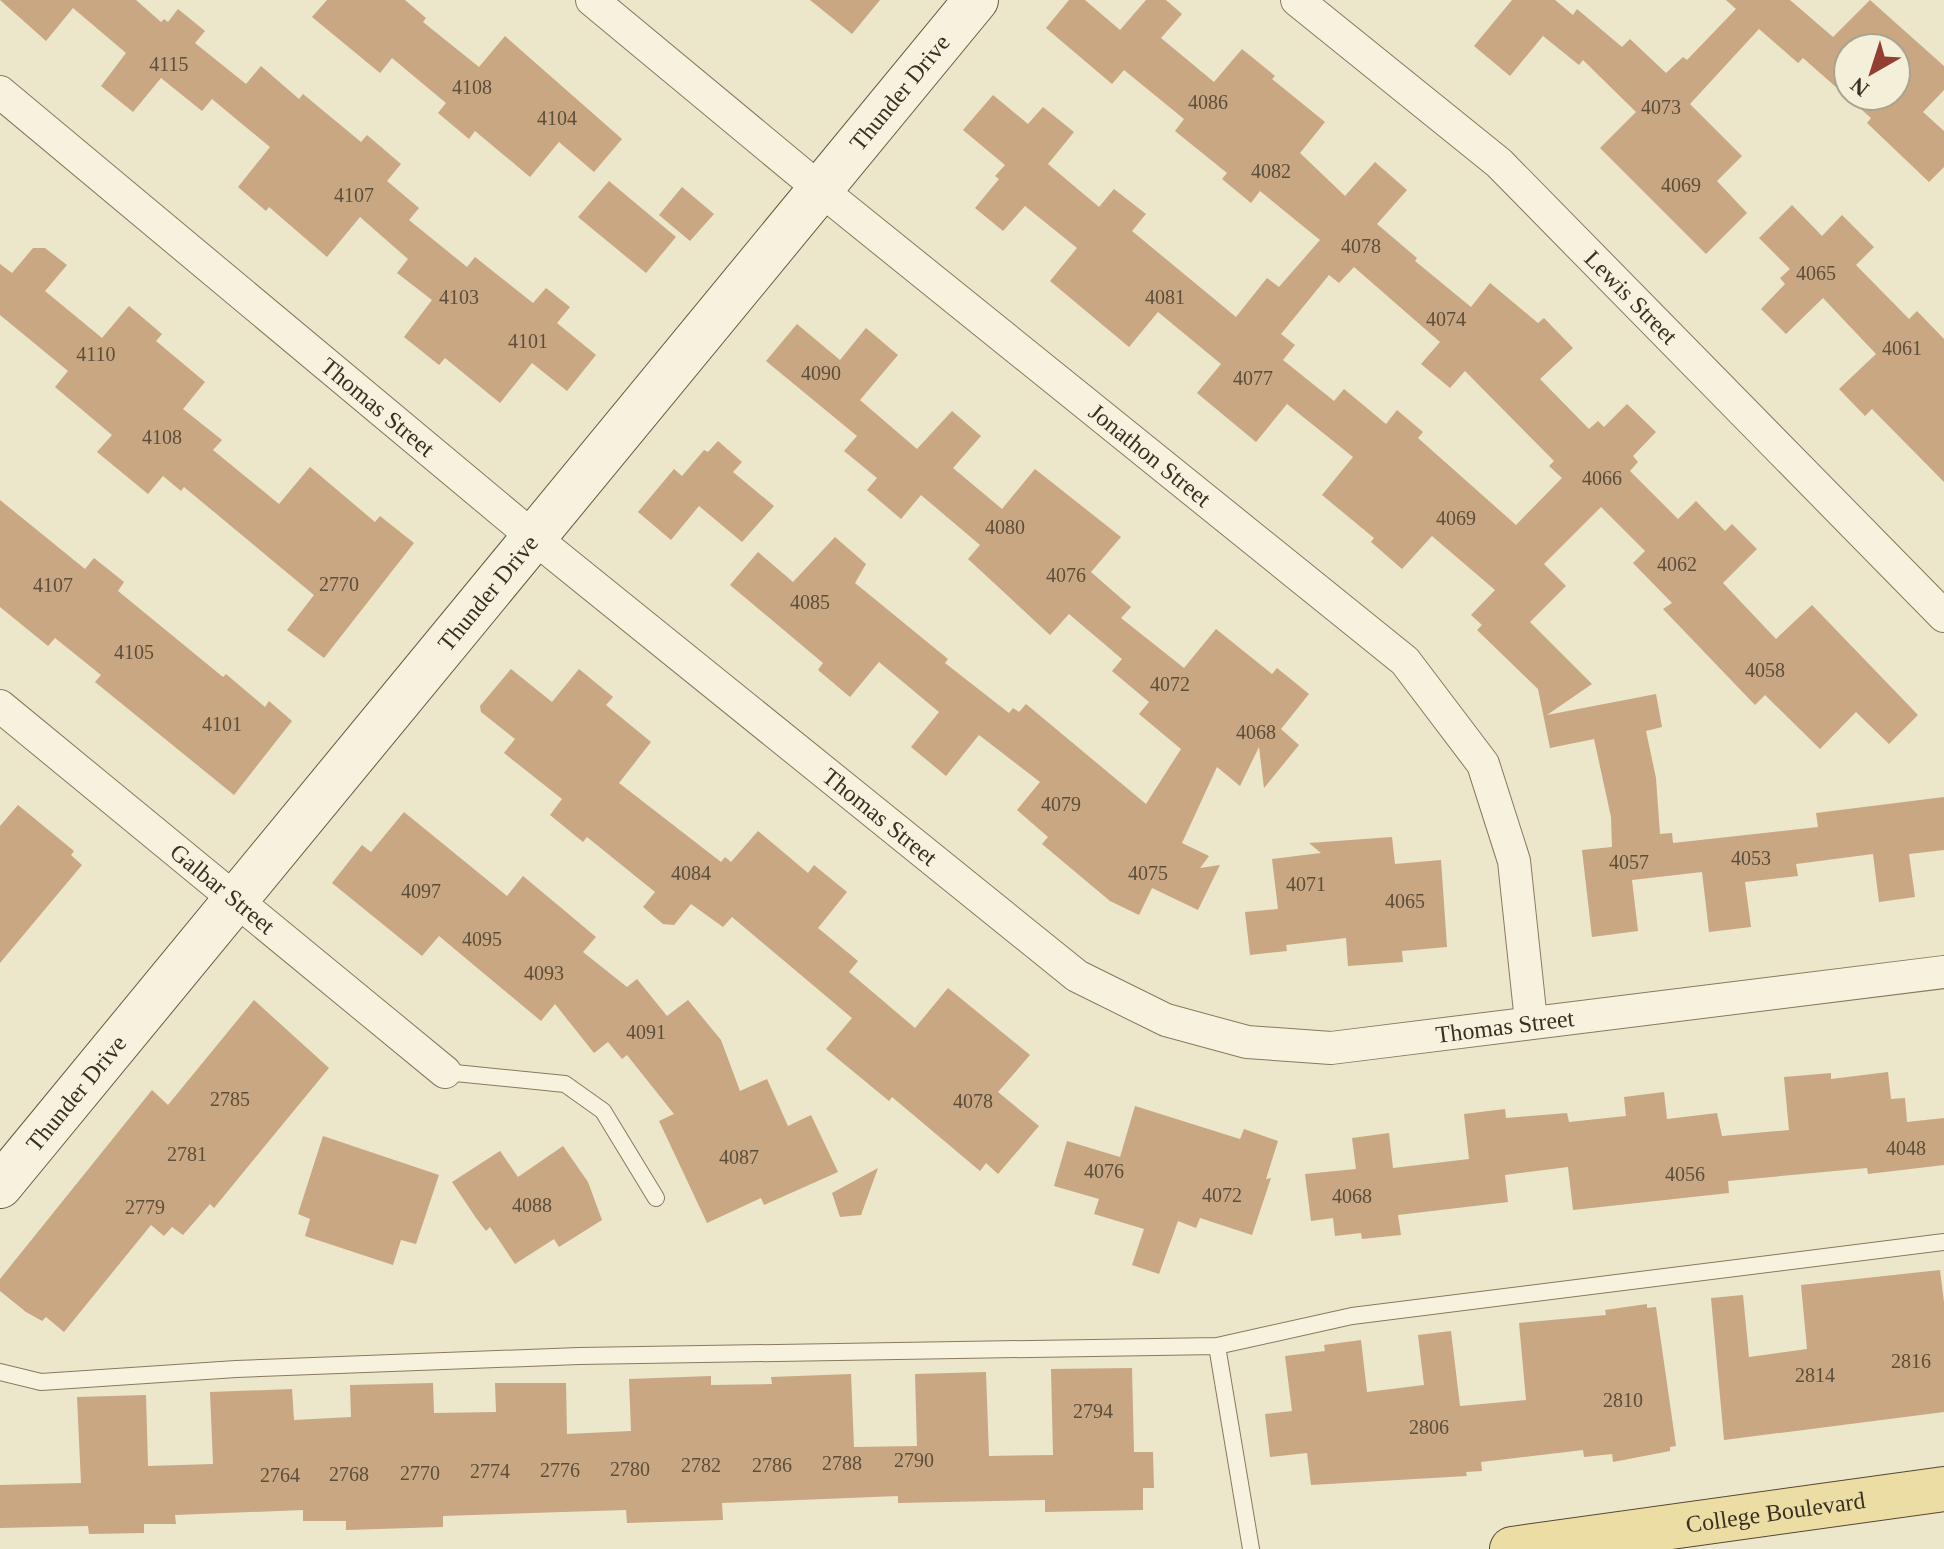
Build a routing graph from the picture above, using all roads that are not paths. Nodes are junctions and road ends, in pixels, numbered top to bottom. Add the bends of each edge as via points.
1 (592, 0) edge
2 (976, 0) edge
3 (1297, 0) edge
4 (0, 92) edge
5 (821, 190) junction
6 (532, 536) junction
7 (1944, 616) edge
8 (0, 706) edge
9 (237, 901) junction
10 (1944, 972) edge
11 (1531, 1021) junction
12 (445, 1072) joint
13 (0, 1186) edge
14 (656, 1198) dead end
15 (1944, 1242) edge
16 (1217, 1346) junction
17 (0, 1372) edge
18 (1944, 1489) edge
19 (1251, 1549) edge
20 (1512, 1549) edge

1 - 5 street, Jonathon Street
2 - 5 street, Thunder Drive
3 - 7 street, Lewis Street via 1499,163
4 - 6 street, Thomas Street
5 - 6 street, Thunder Drive
5 - 11 street, Jonathon Street via 1405,661 1483,764 1514,861
6 - 9 street, Thunder Drive
6 - 11 street, Thomas Street via 1077,976 1153,1014 1247,1042 1331,1048
8 - 9 street, Galbar Street
9 - 12 street, Galbar Street
9 - 13 street, Thunder Drive
10 - 11 street, Thomas Street
12 - 14 lane via 565,1084 603,1111
15 - 16 lane via 1352,1316
16 - 17 lane via 579,1356 41,1382
16 - 19 lane
18 - 20 main road, College Boulevard

